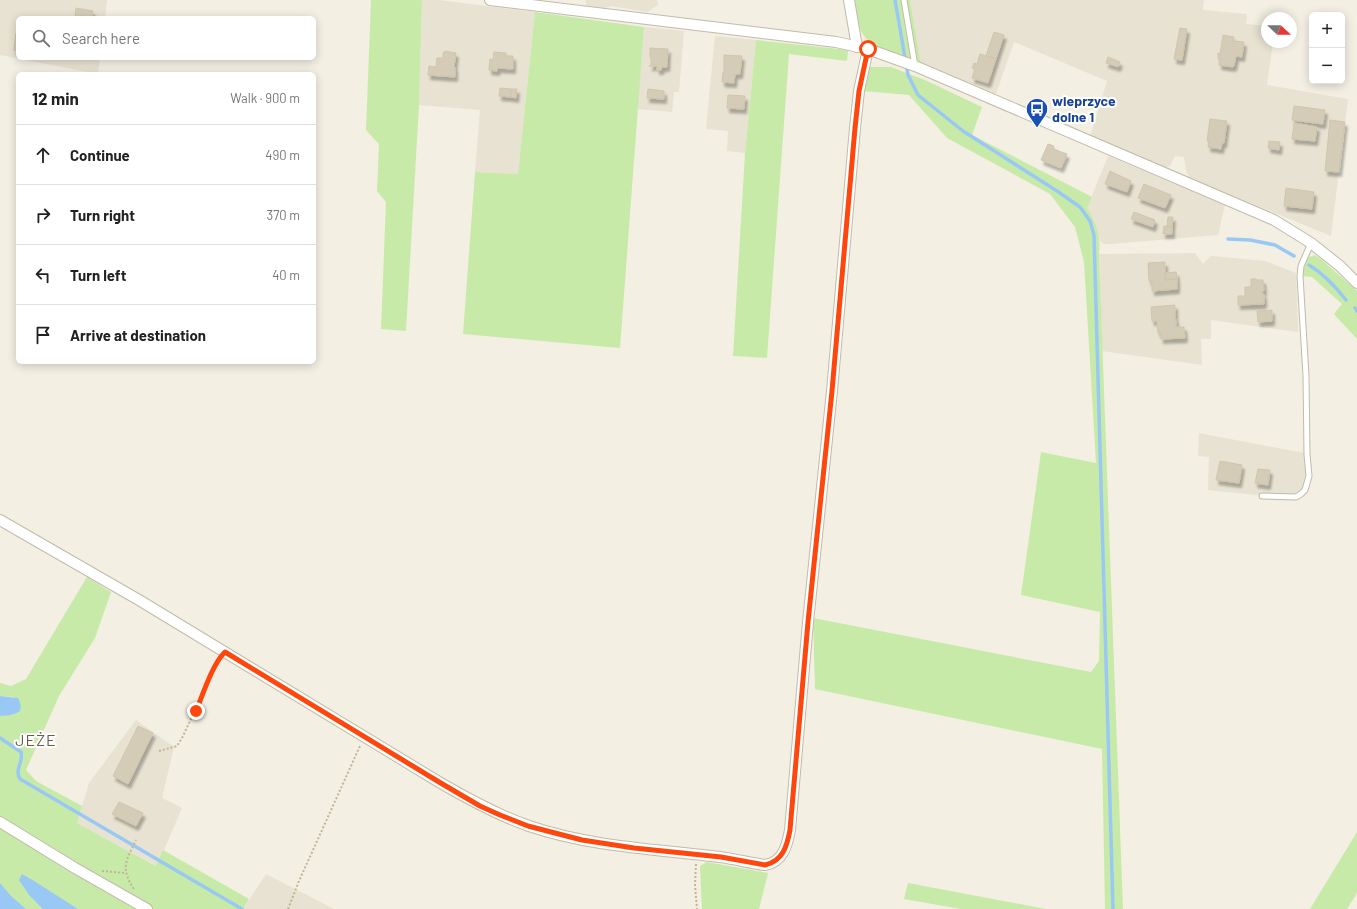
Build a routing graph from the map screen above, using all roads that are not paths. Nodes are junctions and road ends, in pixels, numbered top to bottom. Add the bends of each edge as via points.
1 (490, 0) edge
2 (849, 0) edge
3 (904, 0) edge
4 (857, 47) junction
5 (868, 49) junction
6 (915, 66) junction
7 (1312, 243) junction
8 (1357, 283) edge
9 (1262, 496) dead end
10 (0, 520) edge
11 (0, 822) edge
12 (146, 909) edge

1 - 4 street via 836,42
2 - 4 street
3 - 6 lane
4 - 5 street
5 - 6 street
5 - 10 street via 859,91 854,136 790,830 784,851 770,864 582,840 528,826 480,806 88,569
6 - 7 street via 1274,220
7 - 8 street
7 - 9 lane via 1301,266 1300,276 1306,376 1308,483 1305,490 1296,497
11 - 12 street

